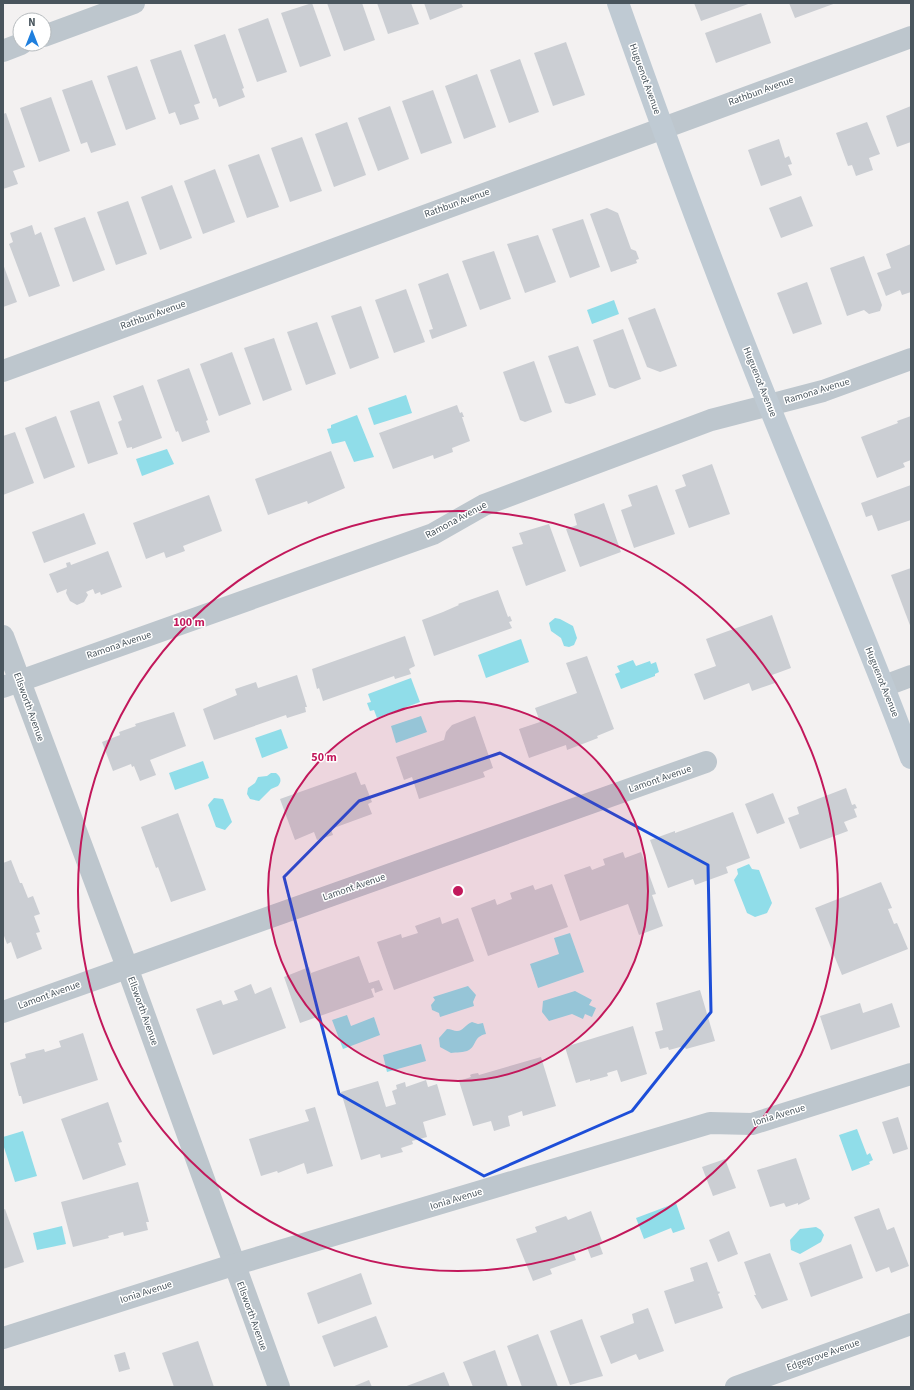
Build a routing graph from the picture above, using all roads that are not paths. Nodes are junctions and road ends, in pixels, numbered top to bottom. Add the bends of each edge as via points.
1 (134, 3) edge
2 (618, 3) edge
3 (52, 33) edge
4 (911, 37) edge
5 (662, 127) junction
6 (911, 359) edge
7 (3, 371) edge
8 (769, 405) junction
9 (3, 636) edge
10 (911, 676) edge
11 (11, 684) edge
12 (884, 686) junction
13 (911, 758) edge
14 (706, 762) dead end
15 (127, 967) junction
16 (3, 1012) edge
17 (911, 1074) edge
18 (234, 1265) junction
19 (911, 1324) edge
20 (3, 1338) edge
21 (279, 1387) edge
22 (736, 1387) edge

1 - 3 street
2 - 5 street, Huguenot Avenue
4 - 5 street, Rathbun Avenue
5 - 7 street, Rathbun Avenue
5 - 8 street, Huguenot Avenue
6 - 8 street, Ramona Avenue via 822,391
8 - 11 street, Ramona Avenue via 711,420 484,505 434,534
8 - 12 street, Huguenot Avenue
9 - 11 street, Ellsworth Avenue
10 - 12 street
11 - 15 street, Ellsworth Avenue
12 - 13 street, Huguenot Avenue
14 - 15 street, Lamont Avenue
15 - 16 street, Lamont Avenue
15 - 18 street, Ellsworth Avenue
17 - 18 street, Ionia Avenue via 752,1124 710,1123
18 - 20 street, Ionia Avenue
18 - 21 street, Ellsworth Avenue
19 - 22 street, Edgegrove Avenue

